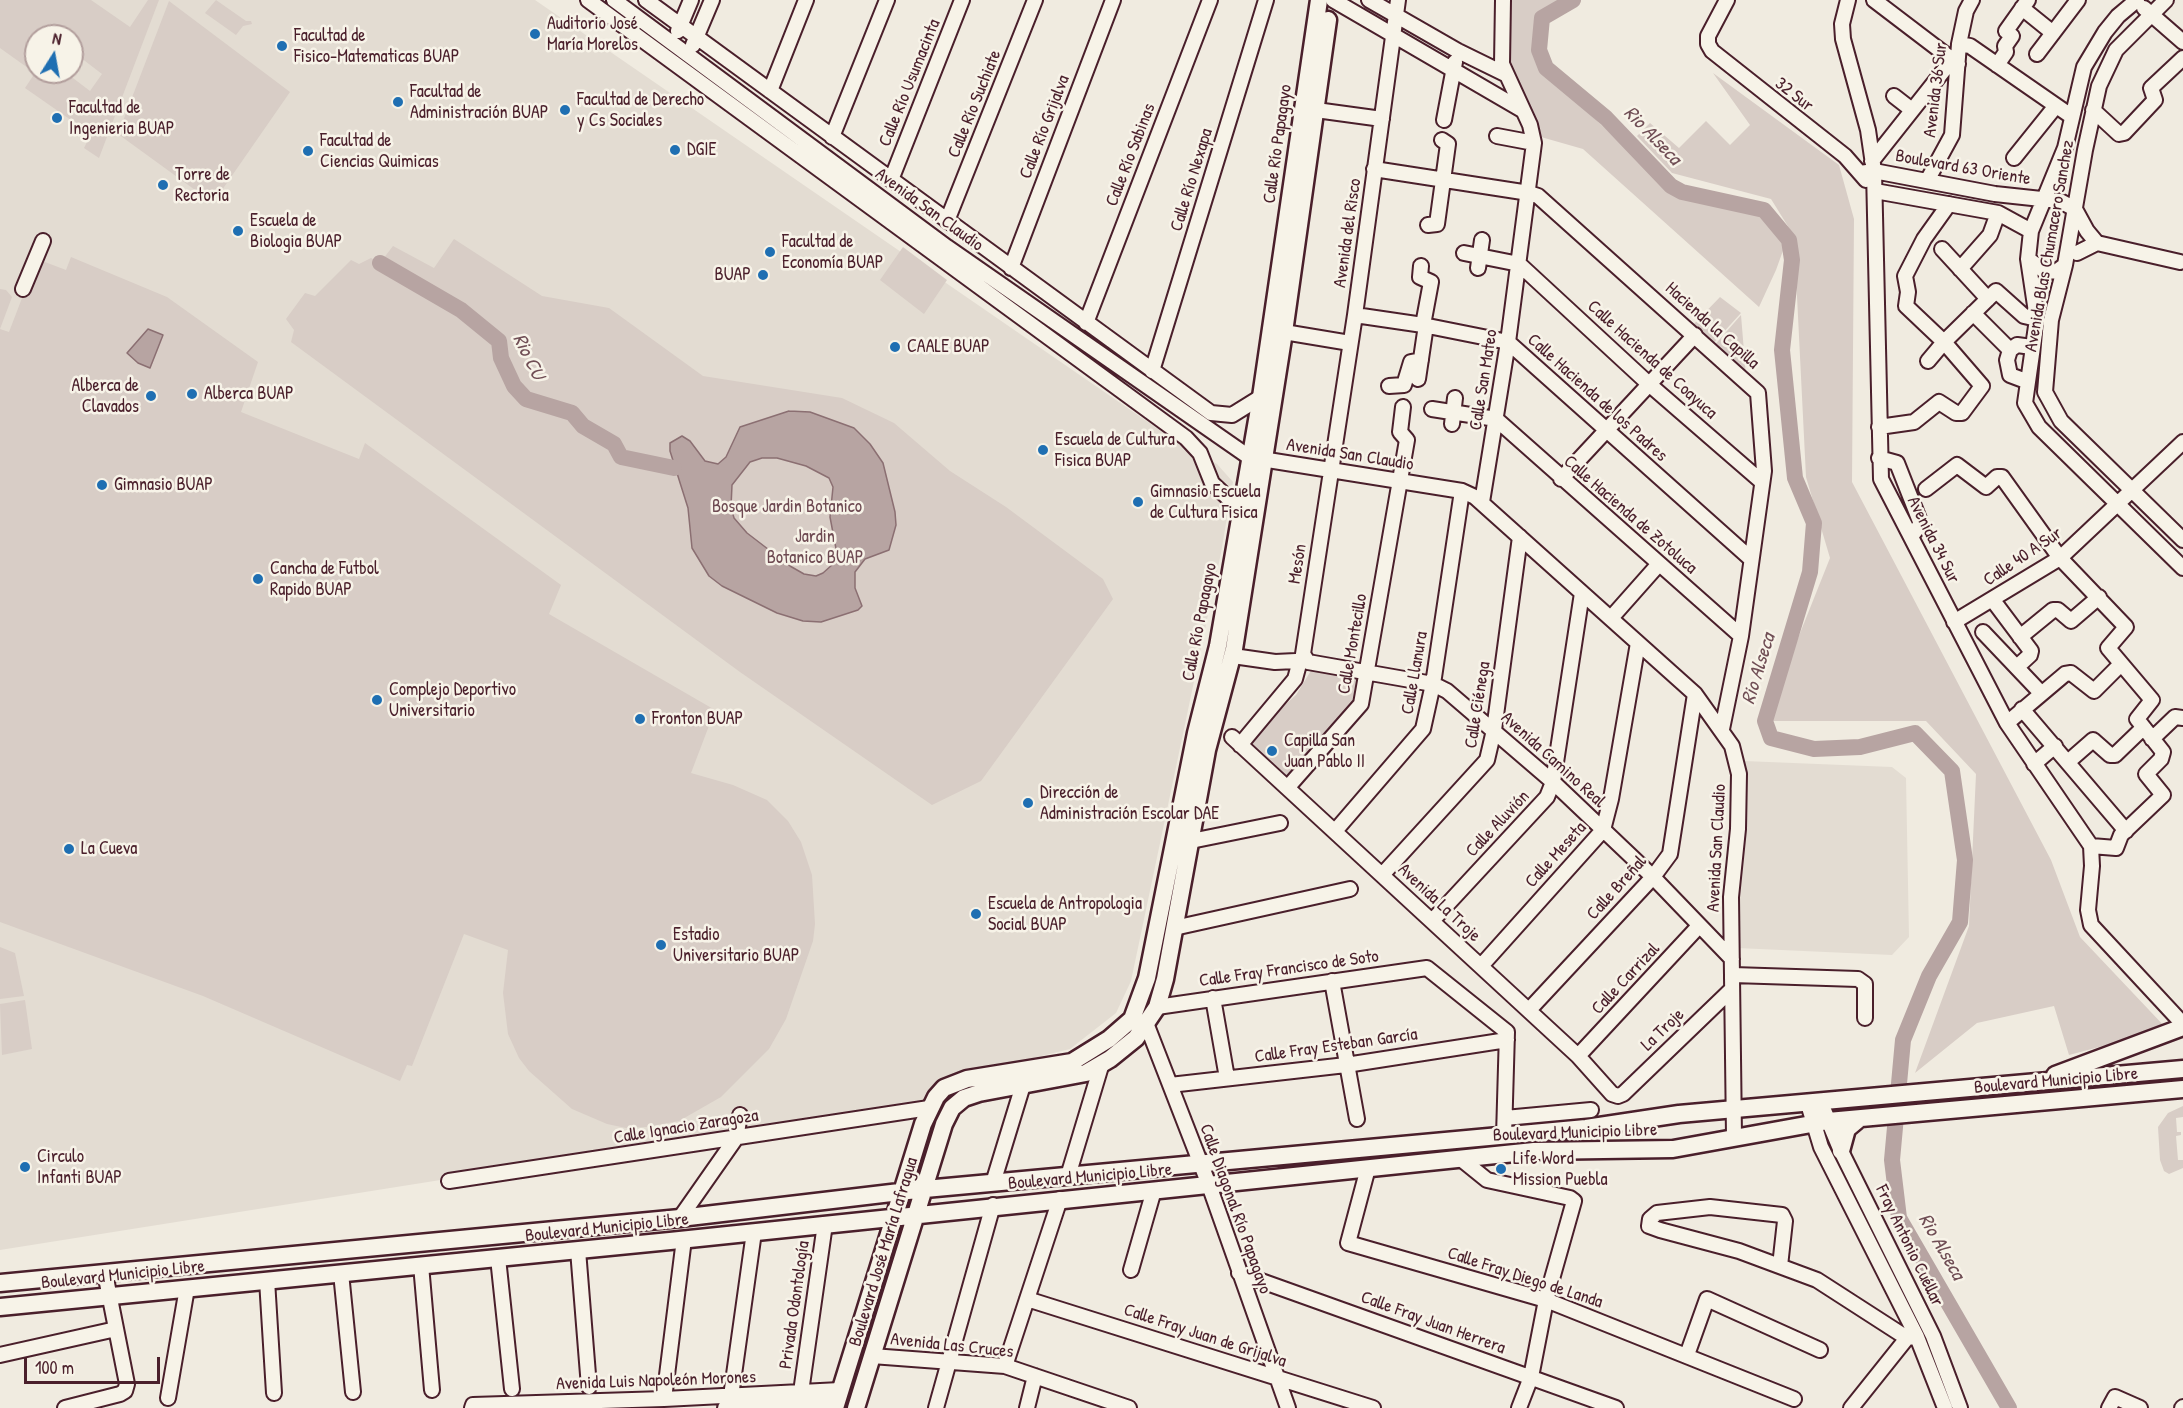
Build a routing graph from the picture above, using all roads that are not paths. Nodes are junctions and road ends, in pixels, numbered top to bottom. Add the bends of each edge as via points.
1 (588, 0) edge
2 (614, 0) edge
3 (646, 0) edge
4 (691, 0) edge
5 (712, 0) edge
6 (806, 0) edge
7 (887, 0) edge
8 (962, 0) edge
9 (1035, 0) edge
10 (1113, 0) edge
11 (1210, 0) edge
12 (1266, 0) edge
13 (1319, 0) edge
14 (1332, 0) edge
15 (1369, 0) edge
16 (1398, 0) edge
17 (1503, 0) edge
18 (1727, 0) edge
19 (1848, 0) edge
20 (1874, 0) edge
21 (1972, 0) edge
22 (2078, 0) edge
23 (2137, 0) edge
24 (2166, 0) edge
25 (2025, 4) edge
26 (2150, 14) junction
27 (1396, 15) junction
28 (681, 26) junction
29 (2053, 33) junction
30 (1393, 34) junction
31 (696, 37) junction
32 (2183, 42) edge
33 (673, 43) junction
34 (1959, 44) junction
35 (1458, 51) junction
36 (2037, 54) dead end
37 (689, 55) junction
38 (2183, 58) edge
39 (1955, 62) junction
40 (1996, 65) junction
41 (1453, 69) junction
42 (1505, 74) junction
43 (772, 85) junction
44 (1894, 96) dead end
45 (2055, 106) junction
46 (1316, 110) junction
47 (1522, 110) junction
48 (1912, 110) junction
49 (2093, 110) junction
50 (2071, 116) junction
51 (1382, 119) junction
52 (1444, 120) dead end
53 (832, 136) junction
54 (1497, 136) dead end
55 (1445, 142) dead end
56 (1534, 143) junction
57 (2014, 158) dead end
58 (1873, 166) junction
59 (1374, 169) junction
60 (1860, 173) junction
61 (891, 180) junction
62 (1443, 180) junction
63 (1927, 181) junction
64 (1875, 191) junction
65 (1529, 193) junction
66 (2043, 200) junction
67 (1949, 204) junction
68 (2075, 209) junction
69 (1998, 213) junction
70 (947, 221) junction
71 (1428, 225) dead end
72 (2031, 231) junction
73 (1482, 240) dead end
74 (43, 241) dead end
75 (2097, 243) junction
76 (1942, 249) dead end
77 (1464, 253) dead end
78 (2077, 253) dead end
79 (2028, 259) junction
80 (1479, 262) junction
81 (2182, 262) edge
82 (1519, 264) junction
83 (2065, 265) junction
84 (1421, 266) dead end
85 (1011, 268) junction
86 (1960, 269) junction
87 (23, 289) dead end
88 (1992, 295) junction
89 (1973, 313) junction
90 (1355, 315) junction
91 (2037, 319) junction
92 (1086, 323) junction
93 (1425, 325) junction
94 (1284, 332) junction
95 (1695, 335) junction
96 (1104, 336) junction
97 (1084, 341) junction
98 (1508, 342) junction
99 (1944, 342) junction
100 (1350, 343) junction
101 (2032, 346) junction
102 (2010, 350) junction
103 (1420, 360) junction
104 (1928, 361) dead end
105 (1152, 371) junction
106 (1418, 379) dead end
107 (2026, 381) junction
108 (1110, 382) junction
109 (1142, 383) junction
110 (1650, 385) junction
111 (1389, 386) dead end
112 (1261, 397) junction
113 (1455, 398) dead end
114 (1403, 407) dead end
115 (1432, 409) dead end
116 (1453, 419) junction
117 (1496, 419) junction
118 (1879, 427) junction
119 (1607, 431) junction
120 (2183, 442) edge
121 (1256, 458) junction
122 (1879, 458) junction
123 (1331, 470) junction
124 (1561, 479) junction
125 (1399, 480) junction
126 (1762, 482) junction
127 (1926, 489) dead end
128 (2132, 489) junction
129 (1462, 491) junction
130 (1482, 502) junction
131 (1241, 504) junction
132 (2118, 505) junction
133 (1912, 535) junction
134 (1520, 537) junction
135 (2183, 540) edge
136 (2060, 558) junction
137 (1751, 559) junction
138 (1659, 565) junction
139 (2183, 568) edge
140 (1582, 593) junction
141 (1992, 599) junction
142 (2103, 602) junction
143 (1611, 618) junction
144 (1954, 622) junction
145 (1983, 632) dead end
146 (1741, 636) junction
147 (2020, 637) junction
148 (1638, 643) junction
149 (1234, 652) junction
150 (1302, 662) junction
151 (2120, 665) junction
152 (2017, 667) junction
153 (1368, 672) junction
154 (1432, 684) junction
155 (2041, 693) junction
156 (1695, 694) junction
157 (2022, 709) junction
158 (2183, 718) edge
159 (2007, 723) junction
160 (1722, 729) junction
161 (1494, 730) junction
162 (2148, 734) junction
163 (1236, 741) joint
164 (2055, 746) junction
165 (2069, 761) junction
166 (2034, 764) junction
167 (1553, 782) junction
168 (1288, 788) junction
169 (1280, 823) dead end
170 (1336, 830) junction
171 (1603, 830) junction
172 (2126, 831) junction
173 (1191, 841) junction
174 (2091, 846) junction
175 (1382, 875) junction
176 (1653, 877) junction
177 (1350, 889) dead end
178 (1432, 921) junction
179 (1699, 926) junction
180 (1174, 928) junction
181 (1732, 959) junction
182 (1481, 966) junction
183 (1332, 981) junction
184 (1733, 982) junction
185 (1213, 998) junction
186 (1156, 1007) junction
187 (1529, 1010) junction
188 (1865, 1018) dead end
189 (1146, 1023) junction
190 (2183, 1025) edge
191 (1507, 1040) junction
192 (1578, 1056) junction
193 (1102, 1063) junction
194 (1346, 1065) junction
195 (2183, 1069) edge
196 (1227, 1078) junction
197 (2035, 1083) junction
198 (1023, 1085) junction
199 (1170, 1085) junction
200 (2183, 1089) edge
201 (1618, 1096) joint
202 (1815, 1104) junction
203 (929, 1108) junction
204 (952, 1108) joint
205 (1591, 1110) dead end
206 (1733, 1111) junction
207 (740, 1115) dead end
208 (1504, 1118) junction
209 (1358, 1119) dead end
210 (1859, 1119) junction
211 (1820, 1123) junction
212 (1504, 1136) junction
213 (1734, 1136) junction
214 (736, 1138) junction
215 (1841, 1150) junction
216 (1461, 1159) junction
217 (1201, 1164) junction
218 (1368, 1168) junction
219 (1068, 1176) junction
220 (449, 1181) dead end
221 (993, 1183) junction
222 (1209, 1185) junction
223 (926, 1189) junction
224 (1154, 1190) junction
225 (902, 1192) junction
226 (1060, 1199) junction
227 (993, 1205) junction
228 (917, 1214) junction
229 (895, 1216) junction
230 (680, 1218) junction
231 (825, 1224) junction
232 (754, 1232) junction
233 (684, 1239) junction
234 (578, 1250) junction
235 (498, 1258) junction
236 (421, 1265) junction
237 (1780, 1266) junction
238 (1131, 1270) dead end
239 (341, 1273) junction
240 (1239, 1273) junction
241 (105, 1274) junction
242 (267, 1280) junction
243 (0, 1283) edge
244 (187, 1288) junction
245 (109, 1296) junction
246 (1027, 1299) junction
247 (1546, 1300) junction
248 (0, 1306) edge
249 (116, 1329) junction
250 (1912, 1337) junction
251 (1820, 1350) dead end
252 (0, 1355) edge
253 (1687, 1355) junction
254 (872, 1356) junction
255 (949, 1362) junction
256 (1005, 1366) junction
257 (1035, 1376) junction
258 (1275, 1377) junction
259 (1531, 1377) junction
260 (589, 1387) dead end
261 (512, 1389) dead end
262 (432, 1390) dead end
263 (352, 1392) dead end
264 (274, 1393) dead end
265 (168, 1398) dead end
266 (664, 1399) junction
267 (1794, 1399) dead end
268 (837, 1400) edge
269 (728, 1402) edge
270 (804, 1402) edge
271 (1942, 1402) edge
272 (682, 1403) edge
273 (610, 1405) edge
274 (472, 1406) edge
275 (543, 1406) edge
276 (1114, 1406) edge
277 (65, 1408) edge
278 (856, 1408) edge
279 (936, 1408) edge
280 (1027, 1408) edge
281 (1129, 1408) edge
282 (1288, 1408) edge
283 (1373, 1408) edge
284 (1519, 1408) edge
285 (1616, 1408) edge
286 (1851, 1408) edge
287 (1931, 1408) edge
288 (1960, 1408) edge
289 (2109, 1408) edge
290 (2140, 1408) edge

1 - 108 street, Avenida San Claudio
2 - 33 street, Avenida San Claudio
3 - 28 street, Avenida San Claudio
4 - 28 street
5 - 31 street
6 - 43 street
7 - 53 street
8 - 61 street, Calle Río Usumacinta
9 - 70 street, Calle Río Suchiate
10 - 85 street, Calle Río Grijalva
11 - 92 street, Calle Río Sabinas
12 - 105 street, Calle Río Nexapa
13 - 112 main road, Calle Río Papagayo
14 - 30 street
14 - 46 main road, Calle Río Papagayo
15 - 27 street
16 - 27 street, Avenida del Risco
17 - 42 street via 1500,55
18 - 60 street, 32 Sur via 1711,27 1708,44 1719,59 1845,156
19 - 58 street, Avenida 34 Sur via 1843,39 1868,130
20 - 39 street
21 - 34 street, Avenida 36 Sur
22 - 29 street
23 - 26 street
23 - 50 street, Avenida Blas Chumacero Sanchez via 2118,16 2093,49
24 - 26 street, Avenida Blas Chumacero Sanchez
25 - 29 street
25 - 40 street via 2009,33 2006,52
26 - 32 street
26 - 49 street, Avenida Blas Chumacero Sanchez via 2116,50
27 - 30 street, Avenida del Risco
27 - 35 street
28 - 31 street, Avenida San Claudio
28 - 33 street
29 - 36 street
30 - 41 street
30 - 51 street, Avenida del Risco
31 - 37 street
31 - 43 street, Avenida San Claudio
33 - 37 street, Avenida San Claudio
34 - 39 street, Avenida 36 Sur
34 - 40 street via 1970,46
35 - 41 street
35 - 42 street
37 - 97 street, Avenida San Claudio via 947,247
38 - 49 street via 2151,88 2155,100 2124,134 2119,134
39 - 48 street
39 - 63 street, Avenida 36 Sur via 1952,135
40 - 45 street
41 - 47 street
41 - 52 street
42 - 47 street
43 - 53 street, Avenida San Claudio
44 - 48 street
45 - 50 street
45 - 57 street
46 - 51 street
46 - 94 main road, Calle Río Papagayo
47 - 56 street
48 - 58 street
49 - 68 street, Avenida Blas Chumacero Sanchez
50 - 66 street, Avenida Blas Chumacero Sanchez via 2065,148
51 - 59 street, Avenida del Risco
53 - 61 street, Avenida San Claudio
54 - 56 street
55 - 62 street
56 - 65 street, Calle San Mateo
58 - 60 street
58 - 63 street, Boulevard 63 Oriente
58 - 64 street, Avenida 34 Sur
59 - 62 street, Hacienda la Capilla
59 - 90 street, Avenida del Risco
60 - 64 street, 32 Sur
61 - 70 street, Avenida San Claudio
62 - 65 street, Hacienda la Capilla
62 - 71 street via 1444,213 1436,225
63 - 66 street, Boulevard 63 Oriente
64 - 67 street, Boulevard 63 Oriente
64 - 118 street, Avenida 34 Sur
65 - 82 street, Calle San Mateo
65 - 95 street, Hacienda la Capilla via 1545,201
66 - 68 street, Boulevard 63 Oriente via 2060,201
66 - 72 street, Avenida Blas Chumacero Sanchez
67 - 69 street, Boulevard 63 Oriente
67 - 99 street via 1924,239 1905,276 1906,306
68 - 75 street
68 - 83 street, Avenida Blas Chumacero Sanchez
69 - 72 street, Boulevard 63 Oriente
69 - 86 street via 1990,235
70 - 85 street, Avenida San Claudio
72 - 79 street, Avenida Blas Chumacero Sanchez
73 - 80 street
74 - 87 street
75 - 78 street
75 - 81 street
76 - 86 street
77 - 80 street
79 - 83 street via 2046,272
79 - 91 street, Avenida Blas Chumacero Sanchez
80 - 82 street
82 - 98 street, Calle San Mateo
82 - 110 street, Calle Hacienda de Coayuca
83 - 128 street, Avenida Blas Chumacero Sanchez via 2052,320 2045,381 2047,400 2061,421
84 - 93 street via 1420,277 1430,280
85 - 92 street, Avenida San Claudio
86 - 88 street
88 - 89 street
88 - 91 street via 2024,316
89 - 99 street
89 - 102 street
90 - 93 street, Calle Hacienda de los Padres
90 - 100 street, Avenida del Risco
91 - 101 street, Avenida Blas Chumacero Sanchez
92 - 96 street, Avenida San Claudio
93 - 98 street, Calle Hacienda de los Padres
93 - 103 street
94 - 100 street
94 - 121 main road, Calle Río Papagayo
95 - 110 street
95 - 126 street, Hacienda la Capilla via 1758,393
96 - 97 street
96 - 105 street, Avenida San Claudio
97 - 109 street, Avenida San Claudio
98 - 117 street, Calle San Mateo
98 - 119 street, Calle Hacienda de los Padres
99 - 104 street
99 - 118 street via 1982,386 1962,413 1940,402 1914,422
100 - 123 street, Avenida del Risco
101 - 102 street via 2017,345
101 - 107 street, Avenida Blas Chumacero Sanchez
102 - 107 street via 2008,370 2013,378
103 - 106 street
103 - 111 street via 1411,362 1404,385
105 - 112 street, Avenida San Claudio via 1219,416 1239,412
107 - 132 street, Avenida Blas Chumacero Sanchez via 2025,403 2039,427
108 - 109 street
108 - 131 street, Avenida San Claudio via 1192,444 1200,453 1212,483
109 - 121 street, Avenida San Claudio
110 - 119 street
110 - 126 street, Calle Hacienda de Coayuca
112 - 121 main road, Calle Río Papagayo
113 - 116 street
114 - 125 street, Calle Montecillo via 1400,432 1407,440
115 - 116 street
116 - 117 street
117 - 124 street, Calle Hacienda de Zotoluca
117 - 130 street, Calle San Mateo
118 - 122 street, Avenida 34 Sur
119 - 124 street
119 - 137 street, Calle Hacienda de los Padres
120 - 128 street, Calle 40 A Sur
121 - 123 street, Avenida San Claudio
121 - 131 main road, Calle Río Papagayo
121 - 149 main road, Calle Río Papagayo
122 - 133 street, Avenida 34 Sur via 1881,478
122 - 133 street via 1897,463 1921,524
123 - 125 street, Avenida San Claudio
123 - 150 street, Mesón
124 - 138 street, Calle Hacienda de Zotoluca
125 - 129 street, Avenida San Claudio
125 - 153 street, Calle Montecillo
126 - 137 street, Hacienda la Capilla
127 - 136 street via 1958,465 1986,487 2000,476
128 - 132 street, Calle 40 A Sur
128 - 135 street, Avenida Blas Chumacero Sanchez
129 - 130 street, Avenida San Claudio
129 - 154 street, Calle Llanura
130 - 134 street, Avenida San Claudio
131 - 203 main road, Calle Río Papagayo via 1218,646 1196,733 1147,978 1132,1019 1072,1062 968,1078 944,1088
132 - 136 street, Calle 40 A Sur
132 - 139 street, Avenida Blas Chumacero Sanchez
133 - 144 street, Avenida 34 Sur
134 - 140 street, Avenida San Claudio
134 - 161 street, Calle Ciénega
136 - 141 street, Calle 40 A Sur
136 - 142 street
137 - 146 street, Hacienda la Capilla
138 - 143 street
138 - 146 street, Calle Hacienda de Zotoluca
140 - 143 street, Avenida San Claudio
140 - 167 street, Calle Aluvión
141 - 144 street, Calle 40 A Sur
141 - 147 street
142 - 147 street via 2071,621 2053,610
142 - 151 street via 2126,627 2108,648
143 - 148 street, Avenida San Claudio
144 - 159 street, Avenida 34 Sur
145 - 152 street
146 - 160 street, Hacienda la Capilla
147 - 152 street via 2031,653
148 - 156 street, Avenida San Claudio
148 - 171 street, Calle Meseta
149 - 150 street, Avenida Camino Real via 1275,663
149 - 173 main road, Calle Río Papagayo via 1207,750
150 - 153 street, Avenida Camino Real
150 - 163 street, Mesón via 1295,679
151 - 155 street via 2094,691 2068,672
151 - 162 street via 2152,700 2137,719
152 - 155 street
153 - 154 street, Avenida Camino Real
153 - 168 street, Calle Montecillo via 1360,706
154 - 161 street, Avenida Camino Real via 1447,691
154 - 170 street, Calle Llanura via 1419,735
155 - 157 street
156 - 160 street, Avenida San Claudio
156 - 176 street, Calle Breñal via 1672,848
157 - 159 street
157 - 164 street
158 - 162 street via 2175,717
159 - 166 street, Avenida 34 Sur
160 - 181 street, Avenida San Claudio via 1732,746 1739,774 1731,897
161 - 167 street, Avenida Camino Real
161 - 175 street, Calle Ciénega via 1485,763
162 - 165 street via 2115,755 2093,740
162 - 172 street via 2163,756 2146,774 2163,795
163 - 168 street, Avenida La Troje
164 - 165 street
164 - 166 street
165 - 172 street
166 - 174 street, Avenida 34 Sur
167 - 171 street, Avenida Camino Real
167 - 178 street, Calle Aluvión via 1543,804
168 - 170 street, Avenida La Troje
169 - 173 street
170 - 175 street, Avenida La Troje
171 - 176 street, Avenida Camino Real
171 - 182 street, Calle Meseta
172 - 174 street via 2116,848
173 - 180 main road, Calle Río Papagayo
174 - 190 street via 2091,926
175 - 178 street, Avenida La Troje
176 - 179 street, Avenida Camino Real
176 - 187 street, Calle Breñal
177 - 180 street
178 - 182 street, Avenida La Troje
179 - 181 street, Avenida Camino Real
179 - 192 street, Calle Carrizal
180 - 186 main road, Calle Río Papagayo
181 - 184 street, Avenida San Claudio
182 - 187 street, Avenida La Troje
183 - 185 street, Calle Fray Francisco de Soto
183 - 191 street, Calle Fray Francisco de Soto via 1427,968 1507,1032
183 - 194 street
184 - 188 street via 1858,979 1865,984
184 - 201 street, La Troje
184 - 206 street, Avenida San Claudio
185 - 186 street, Calle Fray Francisco de Soto
185 - 196 street
186 - 189 main road, Calle Río Papagayo
187 - 192 street, Avenida La Troje
189 - 193 main road, Calle Río Papagayo via 1136,1038
189 - 199 street, Calle Diagonal Río Papagayo
190 - 197 main road
191 - 194 street, Calle Fray Esteban García
191 - 208 street
192 - 201 street, Avenida La Troje
193 - 198 main road, Calle Río Papagayo via 1086,1073
193 - 219 street
194 - 196 street, Calle Fray Esteban García
194 - 209 street
195 - 197 main road, Boulevard Municipio Libre
196 - 199 street, Calle Fray Esteban García
197 - 202 main road, Boulevard Municipio Libre
198 - 204 main road, Calle Río Papagayo via 979,1093
198 - 221 street
199 - 217 street, Calle Diagonal Río Papagayo
200 - 210 main road, Boulevard Municipio Libre
202 - 206 main road, Boulevard Municipio Libre
202 - 211 street, Fray Antonio Cuéllar
203 - 214 street, Calle Ignacio Zaragoza
203 - 225 main road, Boulevard José María Lafragua
204 - 223 main road, Boulevard José María Lafragua
205 - 208 street
206 - 212 main road, Boulevard Municipio Libre via 1658,1116
206 - 213 street, Avenida San Claudio
207 - 214 street
208 - 212 street
210 - 211 main road, Boulevard Municipio Libre
210 - 215 main road via 1847,1129
211 - 213 main road, Boulevard Municipio Libre
211 - 215 street, Fray Antonio Cuéllar
211 - 250 street, Fray Antonio Cuéllar via 1821,1147
212 - 217 main road, Boulevard Municipio Libre
213 - 216 main road, Boulevard Municipio Libre via 1673,1149 1534,1151
214 - 220 street, Calle Ignacio Zaragoza
214 - 230 street
215 - 288 street, Fray Antonio Cuéllar via 1933,1336
216 - 218 main road, Boulevard Municipio Libre
216 - 247 street via 1488,1180 1574,1201
217 - 219 main road, Boulevard Municipio Libre
217 - 222 street, Calle Diagonal Río Papagayo
218 - 222 main road, Boulevard Municipio Libre
218 - 247 street, Calle Fray Diego de Landa via 1348,1243
219 - 221 main road, Boulevard Municipio Libre
221 - 223 main road, Boulevard Municipio Libre
222 - 224 main road, Boulevard Municipio Libre
222 - 240 street, Calle Diagonal Río Papagayo
223 - 225 main road, Boulevard Municipio Libre
223 - 228 main road, Boulevard José María Lafragua
224 - 226 main road, Boulevard Municipio Libre
224 - 238 street
225 - 229 main road, Boulevard José María Lafragua
225 - 230 main road, Boulevard Municipio Libre
226 - 227 main road, Boulevard Municipio Libre
226 - 246 street
227 - 228 main road, Boulevard Municipio Libre
227 - 255 street
228 - 229 main road, Boulevard Municipio Libre
228 - 254 main road, Boulevard José María Lafragua
229 - 231 main road, Boulevard Municipio Libre
229 - 268 main road, Boulevard José María Lafragua
230 - 241 main road, Boulevard Municipio Libre
231 - 232 main road, Boulevard Municipio Libre
231 - 270 street, Privada Odontología
232 - 233 main road, Boulevard Municipio Libre
232 - 269 street
233 - 234 main road, Boulevard Municipio Libre
233 - 266 street
234 - 235 main road, Boulevard Municipio Libre
234 - 260 street
235 - 236 main road, Boulevard Municipio Libre
235 - 261 street
236 - 239 main road, Boulevard Municipio Libre
236 - 262 street
237 - 237 street via 1659,1230 1649,1226 1650,1219 1656,1212 1710,1207 1782,1215 1785,1221
237 - 250 street via 1817,1280
239 - 242 main road, Boulevard Municipio Libre
239 - 263 street
240 - 258 street, Calle Diagonal Río Papagayo
240 - 259 street, Calle Fray Juan Herrera
241 - 243 main road, Boulevard Municipio Libre
241 - 245 street
242 - 244 main road, Boulevard Municipio Libre
242 - 264 street
244 - 245 main road, Boulevard Municipio Libre
244 - 265 street
245 - 248 main road, Boulevard Municipio Libre
245 - 249 street
246 - 256 street
246 - 258 street, Calle Fray Juan de Grijalva
247 - 253 street, Calle Fray Diego de Landa
247 - 259 street
249 - 252 street
249 - 277 street via 125,1390
250 - 271 street, Fray Antonio Cuéllar
250 - 286 street
251 - 253 street via 1707,1299
253 - 267 street, Calle Fray Diego de Landa
254 - 255 street, Avenida Las Cruces
254 - 278 main road, Boulevard José María Lafragua
255 - 256 street, Avenida Las Cruces
255 - 279 street
256 - 257 street, Avenida Las Cruces
257 - 276 street, Avenida Las Cruces
257 - 280 street
258 - 282 street, Calle Diagonal Río Papagayo
258 - 283 street, Calle Fray Juan de Grijalva
259 - 284 street
259 - 285 street, Calle Fray Juan Herrera
266 - 272 street, Avenida Luis Napoleón Morones
266 - 273 street, Avenida Luis Napoleón Morones
268 - 270 street, Avenida Luis Napoleón Morones
269 - 270 street, Avenida Luis Napoleón Morones
269 - 272 street, Avenida Luis Napoleón Morones
271 - 287 street
273 - 275 street, Avenida Luis Napoleón Morones
274 - 275 street, Avenida Luis Napoleón Morones
276 - 281 street, Avenida Las Cruces
289 - 290 street via 2115,1397

